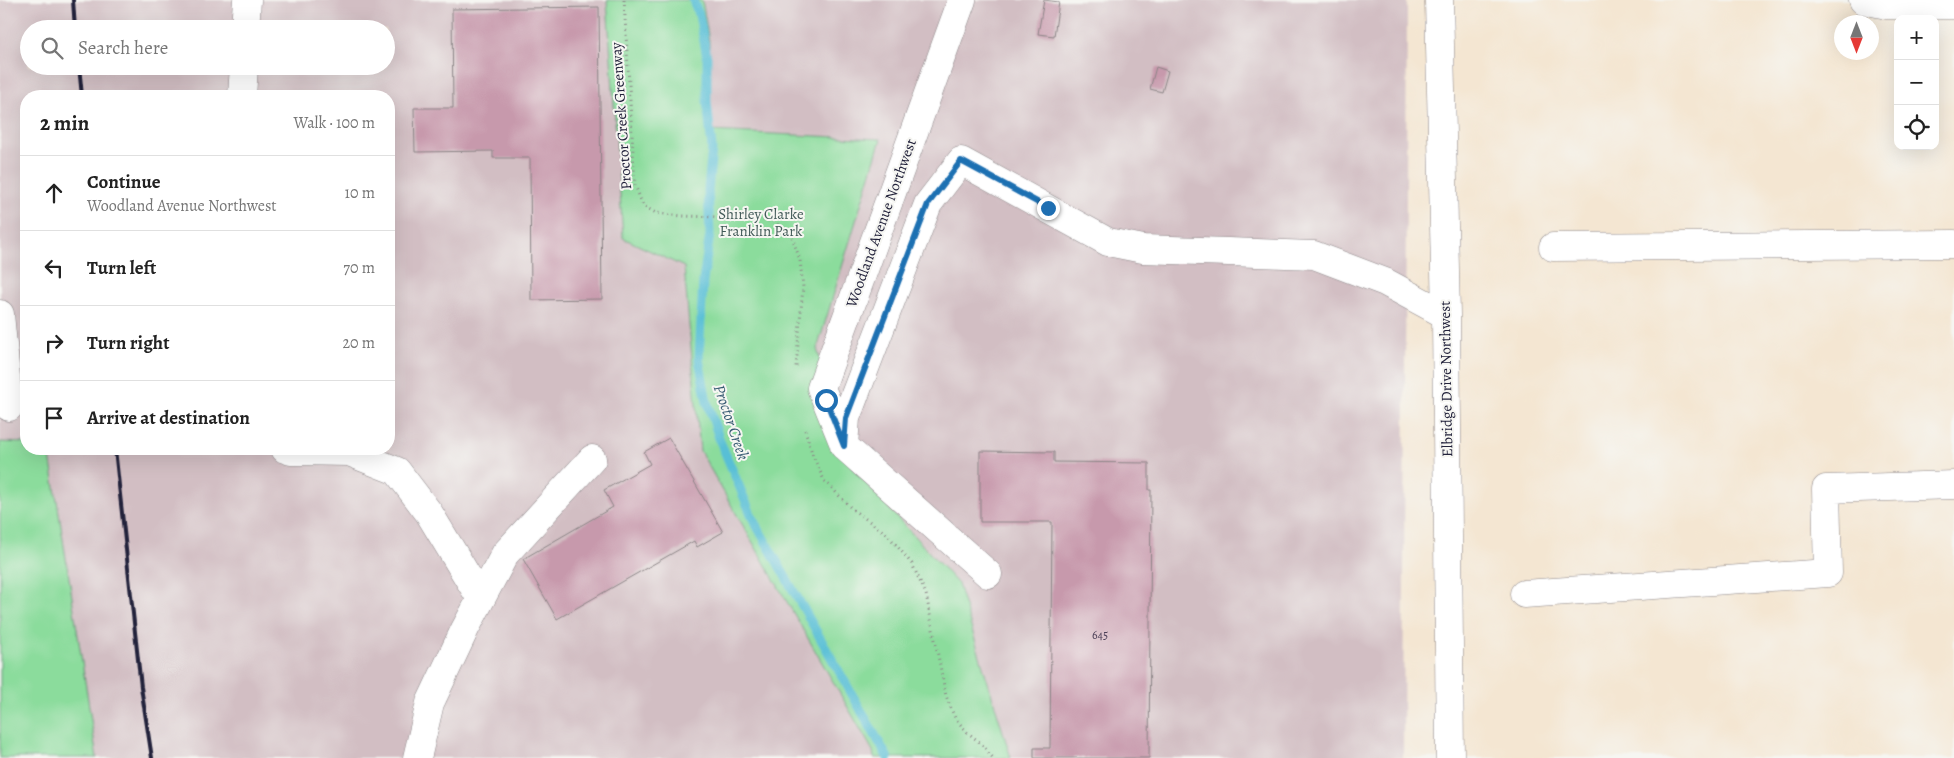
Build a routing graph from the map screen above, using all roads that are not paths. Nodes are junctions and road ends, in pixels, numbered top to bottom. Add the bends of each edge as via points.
1 (247, 0) edge
2 (962, 0) edge
3 (1439, 0) edge
4 (1863, 0) edge
5 (1954, 5) edge
6 (246, 20) edge
7 (243, 75) edge
8 (242, 90) edge
9 (1954, 244) edge
10 (1553, 247) dead end
11 (0, 314) edge
12 (1446, 315) junction
13 (9, 407) dead end
14 (844, 446) junction
15 (357, 455) edge
16 (592, 459) dead end
17 (1954, 485) edge
18 (988, 574) dead end
19 (1524, 594) dead end
20 (481, 599) junction
21 (417, 758) edge
22 (1450, 758) edge

1 - 6 street
2 - 14 street, Woodland Avenue Northwest via 821,388
3 - 12 street, Elbridge Drive Northwest
4 - 5 street via 1886,5
7 - 8 street
9 - 10 street
11 - 13 street
12 - 14 street via 1385,282 1314,255 1143,249 1108,242 961,161 928,204 846,418
12 - 22 street, Elbridge Drive Northwest
14 - 18 street
15 - 20 street via 397,471 429,513
16 - 20 street via 505,554
17 - 19 street via 1826,489 1828,573
20 - 21 street via 430,703

